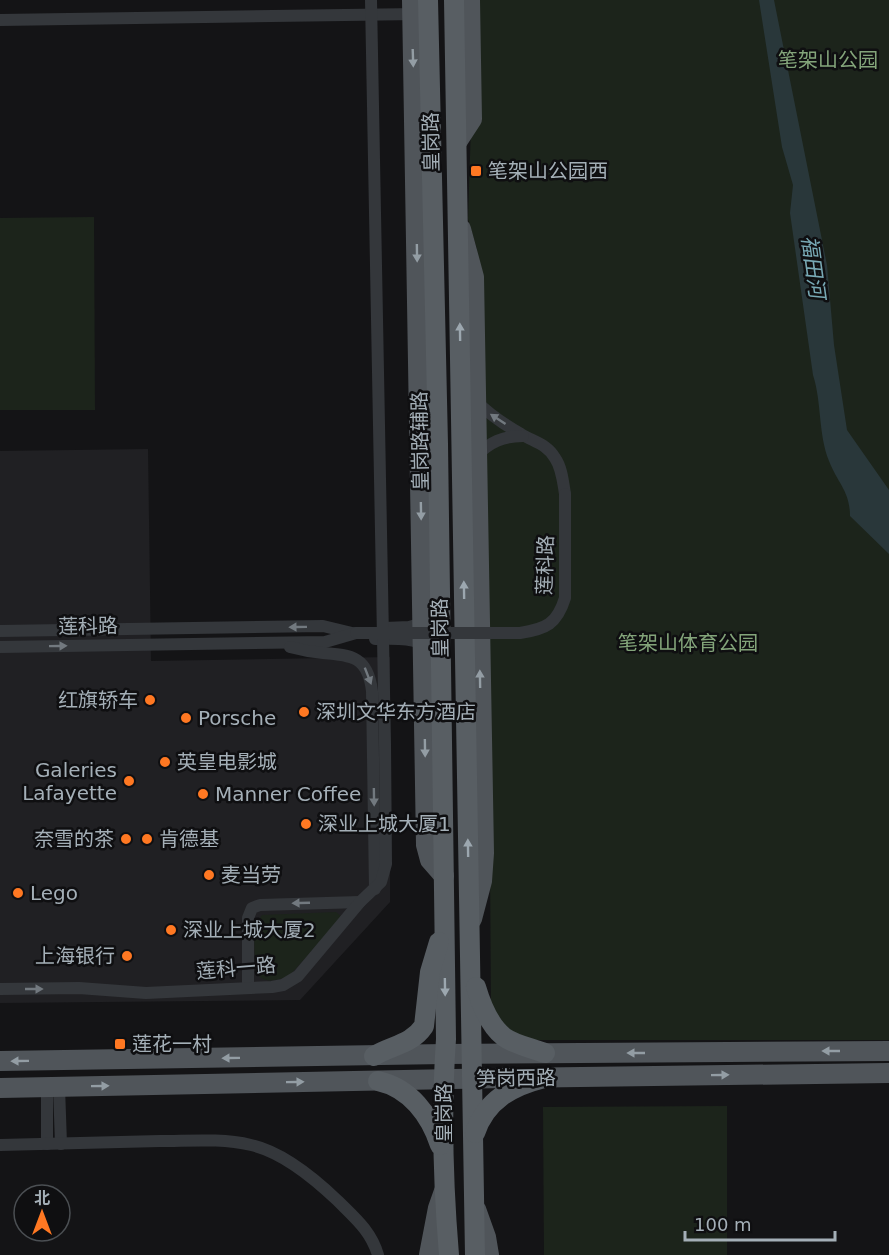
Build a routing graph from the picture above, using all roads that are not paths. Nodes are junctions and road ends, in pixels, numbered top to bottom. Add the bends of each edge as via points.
1 (371, 0) edge
2 (454, 0) edge
3 (470, 0) edge
4 (420, 7) edge
5 (371, 14) junction
6 (0, 20) edge
7 (457, 142) junction
8 (458, 216) junction
9 (475, 400) junction
10 (523, 436) junction
11 (476, 456) junction
12 (440, 595) junction
13 (0, 631) edge
14 (356, 634) junction
15 (422, 634) junction
16 (383, 639) junction
17 (271, 643) junction
18 (0, 647) edge
19 (441, 674) junction
20 (444, 876) junction
21 (375, 889) junction
22 (360, 902) junction
23 (470, 925) junction
24 (444, 928) junction
25 (471, 970) junction
26 (248, 988) junction
27 (0, 989) edge
28 (889, 1051) edge
29 (545, 1053) junction
30 (445, 1054) junction
31 (472, 1054) junction
32 (374, 1056) junction
33 (0, 1061) edge
34 (889, 1073) edge
35 (544, 1078) junction
36 (472, 1079) junction
37 (443, 1080) junction
38 (378, 1081) junction
39 (53, 1087) junction
40 (0, 1088) edge
41 (473, 1138) junction
42 (61, 1143) junction
43 (47, 1144) junction
44 (0, 1145) edge
45 (444, 1155) junction
46 (444, 1191) junction
47 (474, 1195) junction
48 (378, 1255) edge
49 (429, 1255) edge
50 (449, 1255) edge
51 (475, 1255) edge
52 (489, 1255) edge

1 - 5 street, 莲科一路
2 - 7 highway, 皇岗路
3 - 7 main road via 472,119
4 - 5 street
4 - 12 highway, 皇岗路
4 -> 15 main road, 皇岗路辅路
5 - 6 street
5 - 16 street, 莲科一路
7 - 8 highway, 皇岗路
8 - 9 main road via 474,277
23 -> 8 highway, 皇岗路
10 -> 9 street, 莲科路
9 - 11 main road
10 - 11 street via 501,438
10 - 14 street, 莲科路, bridge via 550,452 563,480 566,586 555,619 537,631 519,633
23 -> 11 main road via 479,894 483,854
12 - 15 street via 437,612
12 - 19 highway, 皇岗路
14 -> 13 street, 莲科路 via 323,626
14 - 16 street, 莲科路
14 - 17 street, 莲科路 via 325,642
15 - 16 street, 莲科路
15 - 16 street, 莲科路 via 409,640
15 - 19 street
15 -> 20 main road, 皇岗路辅路 via 427,851
16 - 21 street, 莲科一路 via 386,864 384,876
18 -> 17 street, 莲科路
17 -> 21 street via 346,655 359,660 369,675
19 - 20 highway, 皇岗路
20 - 24 highway, 皇岗路
21 - 22 street, 莲科一路
22 - 26 street, 莲科一路 via 294,979 283,985
22 -> 26 street via 260,904 252,908 248,918
23 - 25 highway, 皇岗路
24 -> 30 highway, 皇岗路
24 - 32 highway via 430,972 424,1026 408,1042
25 - 29 highway via 481,1002 498,1031 514,1043
25 - 31 highway, 皇岗路
27 -> 26 street, 莲科一路 via 146,993
28 -> 29 main road, 笋岗西路
29 - 31 main road, 笋岗西路
30 - 31 main road, 笋岗西路
30 - 32 main road, 笋岗西路
30 - 37 highway, 皇岗路
31 - 36 highway, 皇岗路
32 -> 33 main road, 笋岗西路
35 -> 34 main road, 笋岗西路
35 - 36 main road, 笋岗西路
35 - 41 highway via 509,1089 484,1113
36 - 37 main road, 笋岗西路
36 - 41 highway, 皇岗路
37 - 38 main road, 笋岗西路
37 - 45 highway, 皇岗路
39 -> 38 main road, 笋岗西路
38 - 45 highway via 401,1090 417,1105 435,1130
39 - 40 main road, 笋岗西路
39 - 42 street
39 - 43 street
41 - 47 highway, 皇岗路
42 - 43 street
42 - 48 street via 212,1141 252,1145 273,1153 323,1187 364,1226
43 - 44 street
45 - 46 highway, 皇岗路
46 - 49 main road
46 - 50 highway, 皇岗路
47 - 51 highway, 皇岗路
47 - 52 main road

